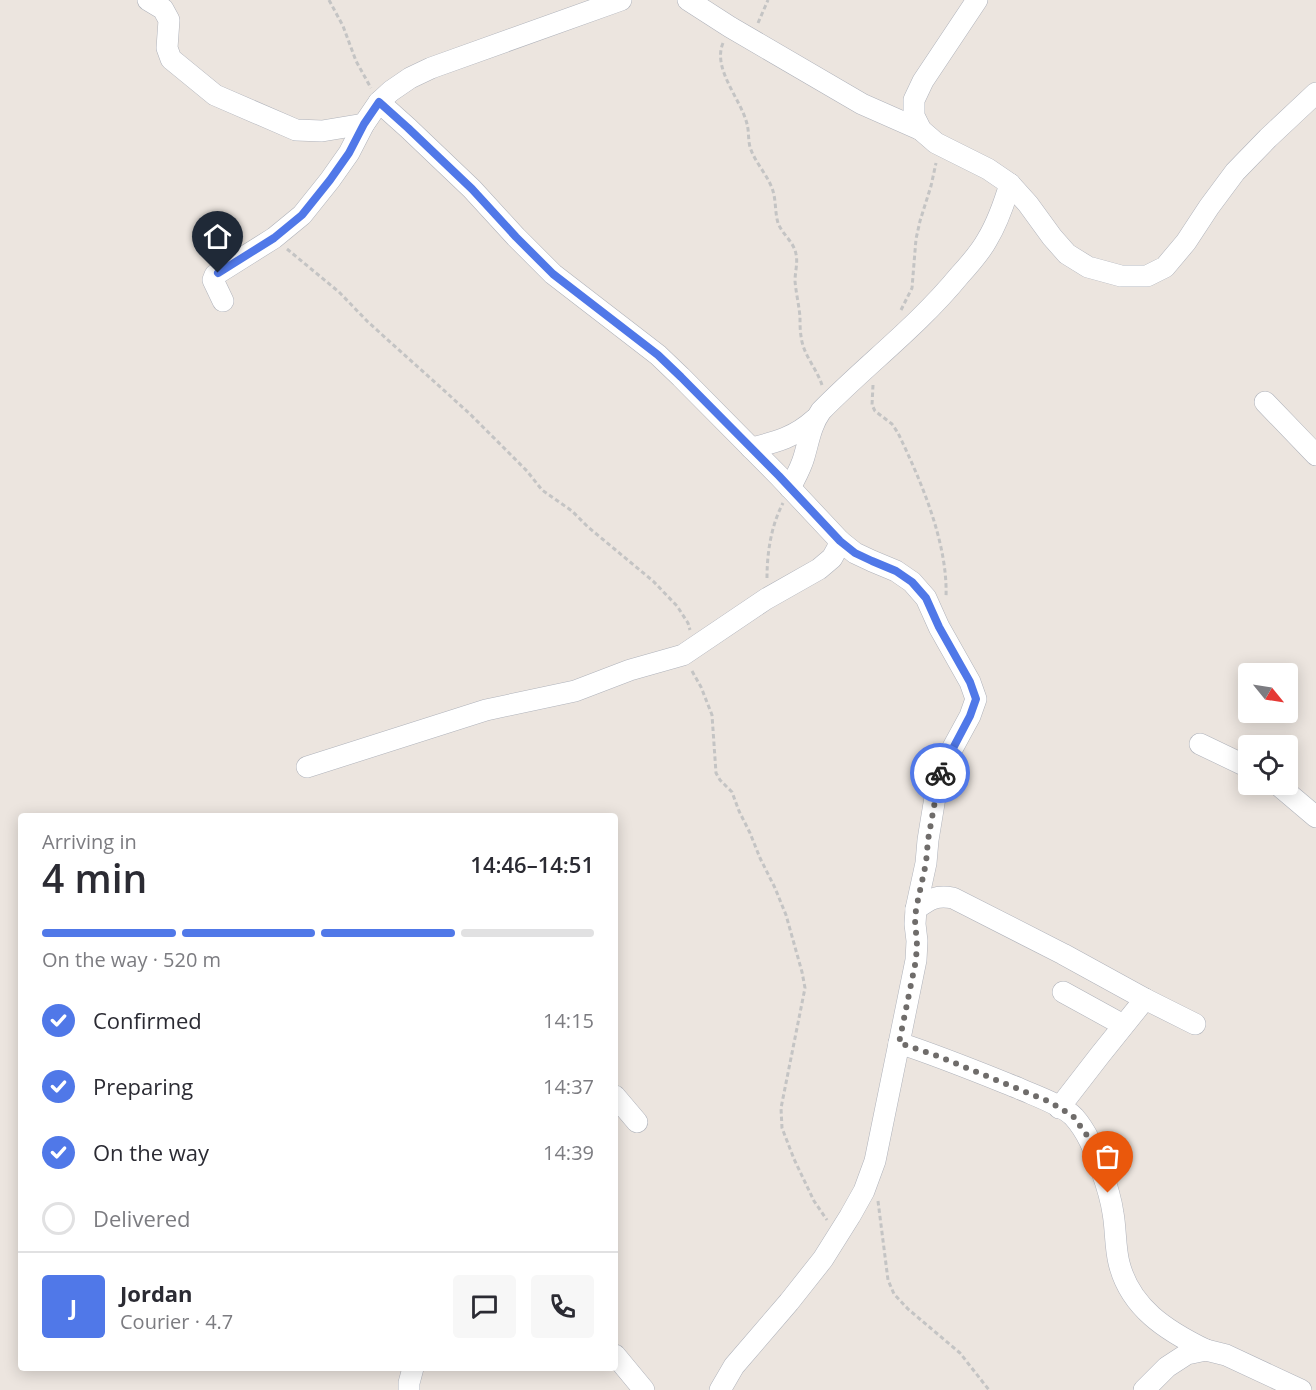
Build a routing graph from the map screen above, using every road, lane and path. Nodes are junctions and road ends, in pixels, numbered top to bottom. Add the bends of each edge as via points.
1 (148, 0) edge
2 (329, 0) edge
3 (621, 0) edge
4 (688, 0) edge
5 (768, 0) edge
6 (977, 0) edge
7 (730, 27) junction
8 (751, 40) junction
9 (1316, 93) edge
10 (379, 102) junction
11 (364, 124) junction
12 (929, 137) junction
13 (1010, 184) junction
14 (274, 238) junction
15 (223, 301) dead end
16 (898, 315) dead end
17 (874, 360) junction
18 (1265, 402) dead end
19 (818, 415) junction
20 (751, 448) junction
21 (1316, 455) edge
22 (790, 488) junction
23 (840, 541) junction
24 (766, 599) junction
25 (946, 599) dead end
26 (683, 655) junction
27 (1200, 744) dead end
28 (1238, 762) edge
29 (307, 767) dead end
30 (1290, 795) edge
31 (1316, 817) edge
32 (916, 909) junction
33 (1063, 992) dead end
34 (1145, 999) junction
35 (1196, 1024) dead end
36 (1123, 1025) junction
37 (899, 1043) junction
38 (618, 1100) edge
39 (1059, 1108) junction
40 (637, 1122) dead end
41 (878, 1200) dead end
42 (837, 1236) junction
43 (1206, 1350) junction
44 (618, 1359) edge
45 (412, 1371) edge
46 (409, 1390) edge
47 (644, 1390) edge
48 (720, 1390) edge
49 (989, 1390) edge
50 (1144, 1390) edge
51 (1301, 1390) edge

1 - 11 street via 163,9 169,20 167,48 171,59 215,96 296,130 322,131
2 - 10 path
3 - 10 street via 431,68 410,78
4 - 7 street
5 - 8 path
6 - 12 street via 914,100 914,116
7 - 8 street
7 - 19 path via 721,60 747,123 750,148 773,191 777,220 796,252 795,280 804,352 823,391
8 - 12 street via 862,104
9 - 13 street via 1235,172 1165,267 1147,276 1120,276 1088,267 1067,254
10 - 11 street
10 - 20 street via 472,189 553,274 658,355
11 - 14 street via 330,180 302,215
12 - 13 street
12 - 16 path via 935,171 916,239 912,288
13 - 17 street via 1002,212 968,266 923,316
14 - 15 street via 215,275 213,280
14 - 26 path via 339,292 469,413 542,490 653,581 688,622 691,632
17 - 19 street
17 - 25 path via 872,405 898,433 938,532
18 - 21 street
19 - 20 street via 794,436
19 - 22 street
20 - 22 street
22 - 23 street
22 - 24 path via 771,538
23 - 24 street via 832,558 819,569
23 - 32 street via 855,553 896,571 926,598 976,699 939,774
24 - 26 street
26 - 29 street via 575,691 486,710
26 - 42 path via 712,715 717,773 732,792 775,888 802,972 805,988 781,1108 782,1128 814,1201
27 - 28 street
30 - 31 street
32 - 34 street via 931,899 953,898
32 - 37 street via 916,960
33 - 36 street
34 - 35 street
34 - 36 street
36 - 39 street
37 - 39 street
37 - 42 street via 875,1161 864,1191
38 - 40 street
39 - 43 street via 1073,1116 1091,1141 1113,1212 1119,1263 1128,1288 1161,1325
41 - 49 path via 888,1280 894,1294 960,1353
42 - 48 street via 789,1302 734,1366
43 - 50 street via 1186,1354
43 - 51 street via 1226,1355
44 - 47 street
45 - 46 street

